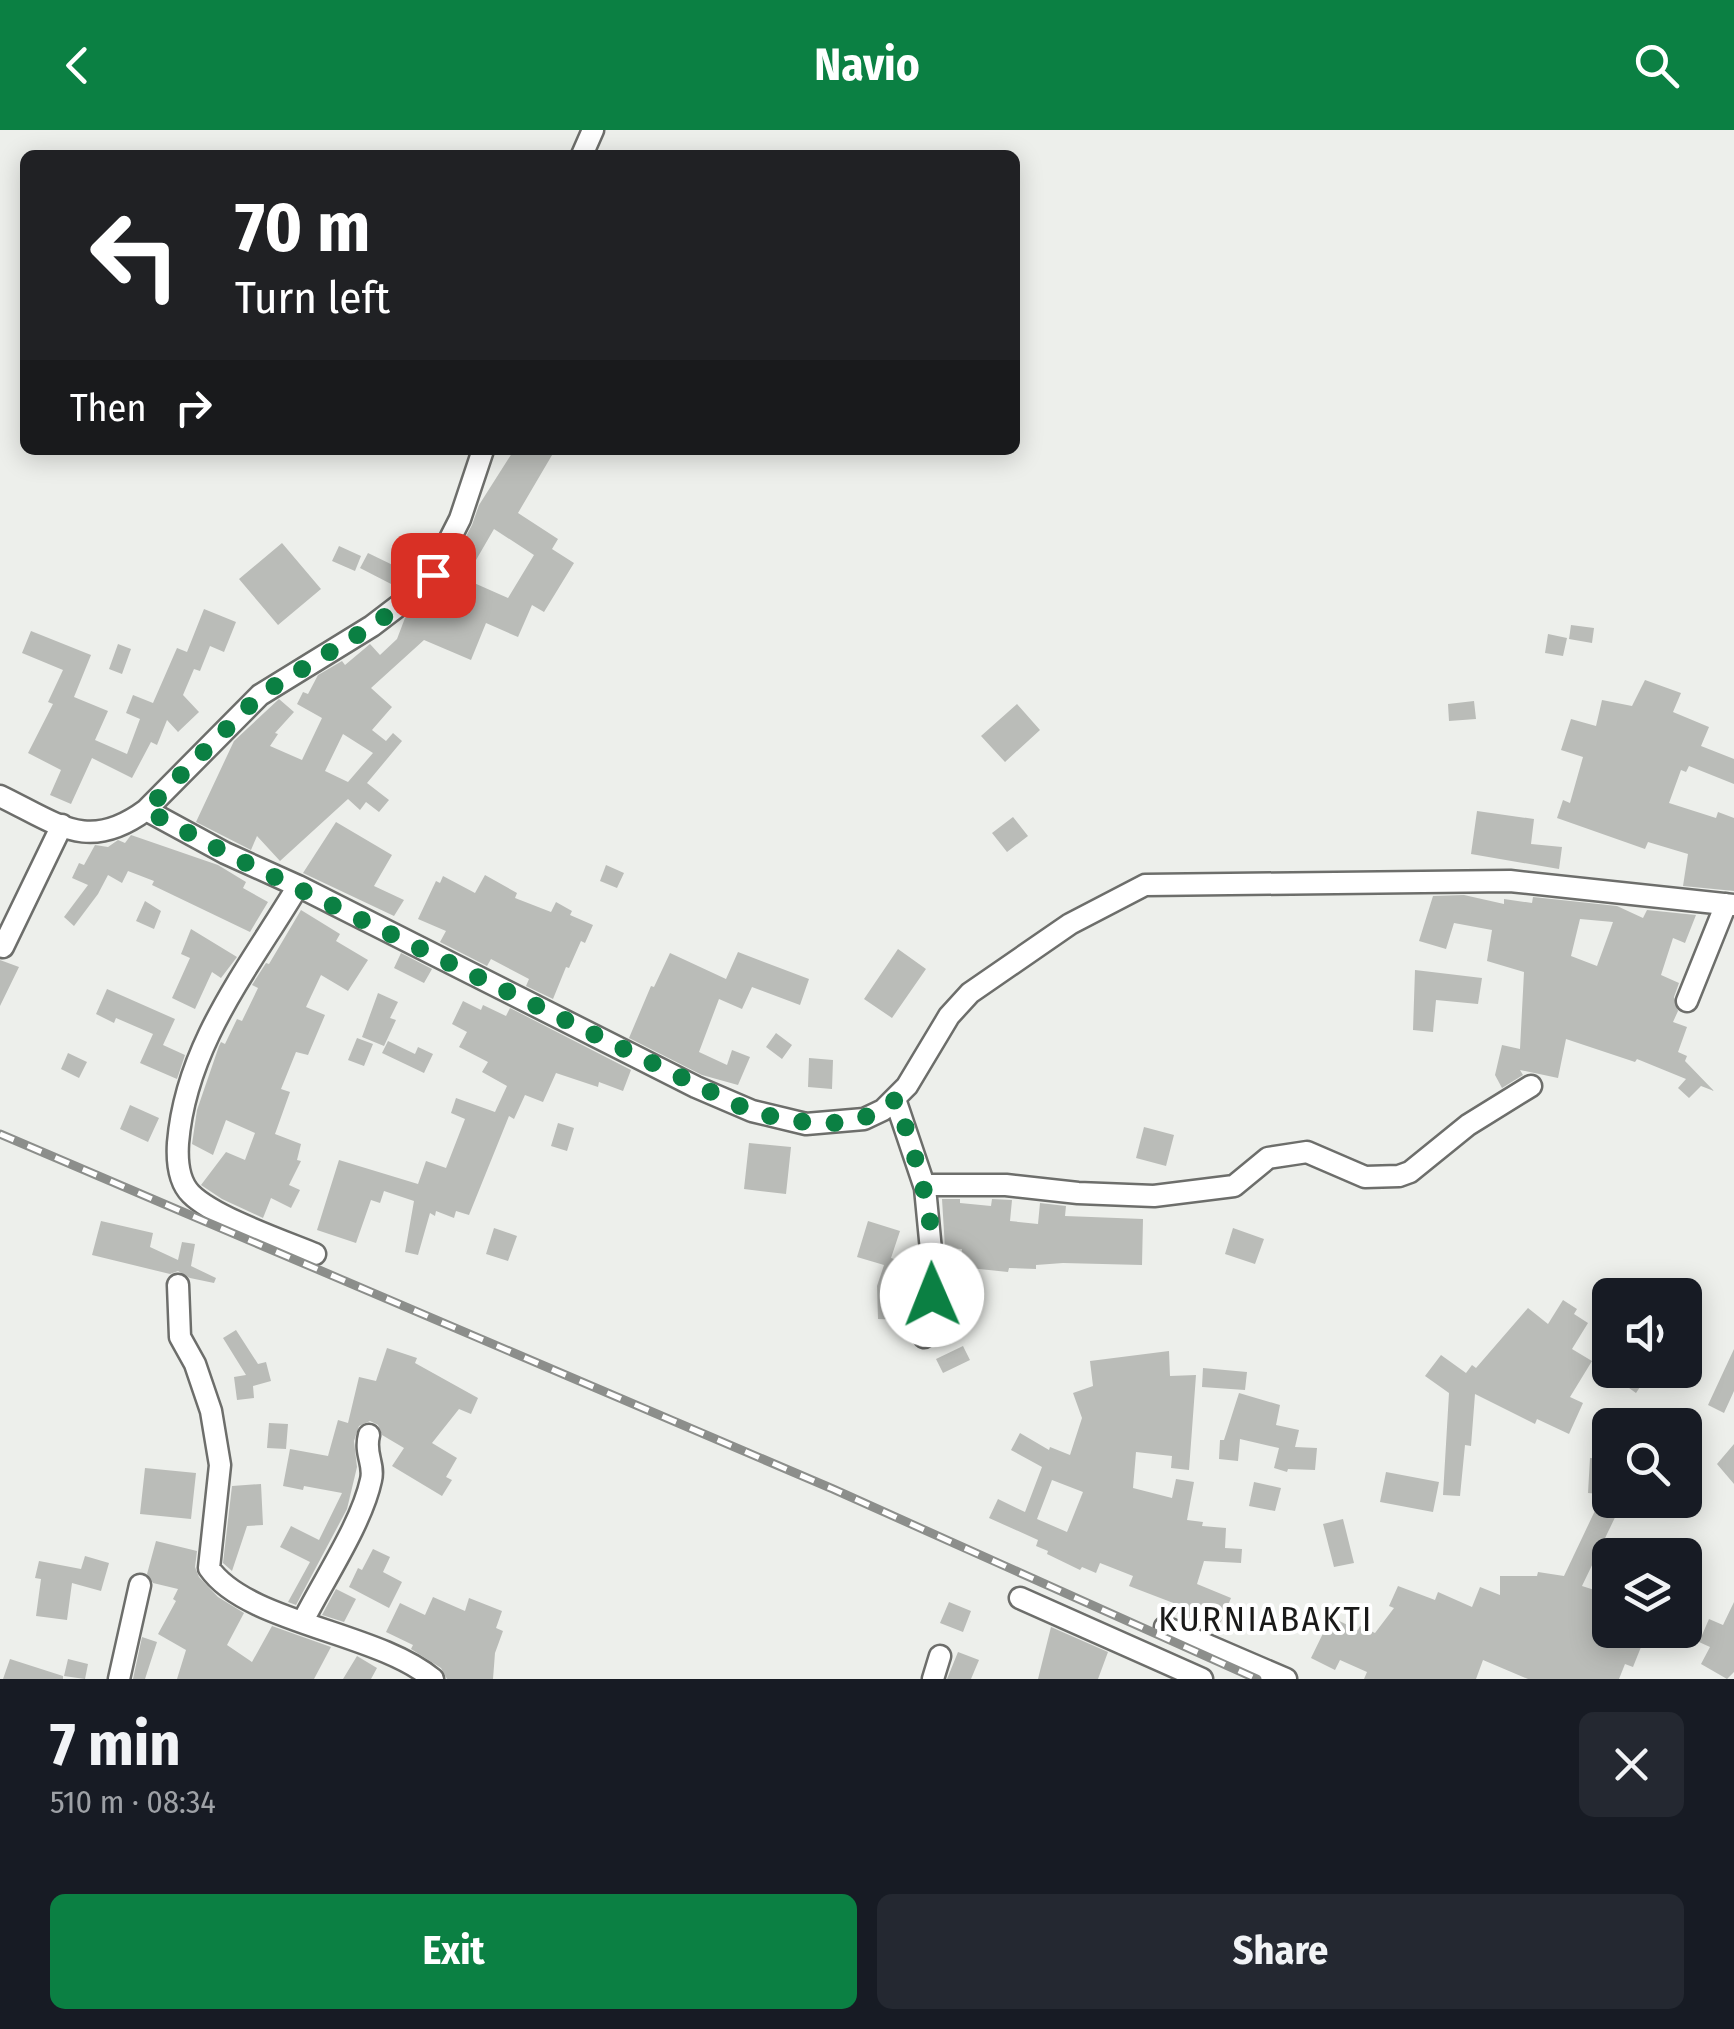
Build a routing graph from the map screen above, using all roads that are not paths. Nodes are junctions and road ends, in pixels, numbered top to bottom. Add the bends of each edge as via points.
1 (481, 455) edge
2 (0, 796) edge
3 (146, 810) junction
4 (62, 825) junction
5 (298, 886) junction
6 (1730, 905) edge
7 (3, 947) dead end
8 (1687, 1001) dead end
9 (1531, 1086) dead end
10 (896, 1099) junction
11 (924, 1185) junction
12 (316, 1254) dead end
13 (178, 1285) dead end
14 (924, 1337) dead end
15 (369, 1435) dead end
16 (140, 1585) dead end
17 (1020, 1598) dead end
18 (302, 1620) junction
19 (1165, 1627) dead end
20 (940, 1656) dead end
21 (119, 1679) edge
22 (433, 1679) edge
23 (933, 1679) edge
24 (1202, 1679) edge
25 (1286, 1679) edge

1 - 3 street via 460,519 427,584 260,695
2 - 4 street
3 - 4 street via 99,834
3 - 5 street
4 - 7 street
5 - 10 street via 752,1112 806,1124 864,1119
5 - 12 street via 204,1043 183,1101 177,1156 194,1197
6 - 8 street
6 - 10 street via 1510,881 1145,884 1070,924 970,993
9 - 11 street via 1399,1176 1361,1176 1307,1152 1268,1158 1234,1186 1154,1196
10 - 11 street
11 - 14 street via 933,1271
13 - 18 street via 180,1336 211,1411 220,1465 210,1568 246,1599
15 - 18 street via 372,1478 366,1495
16 - 21 street
17 - 24 street
18 - 22 street
19 - 25 street
20 - 23 street

